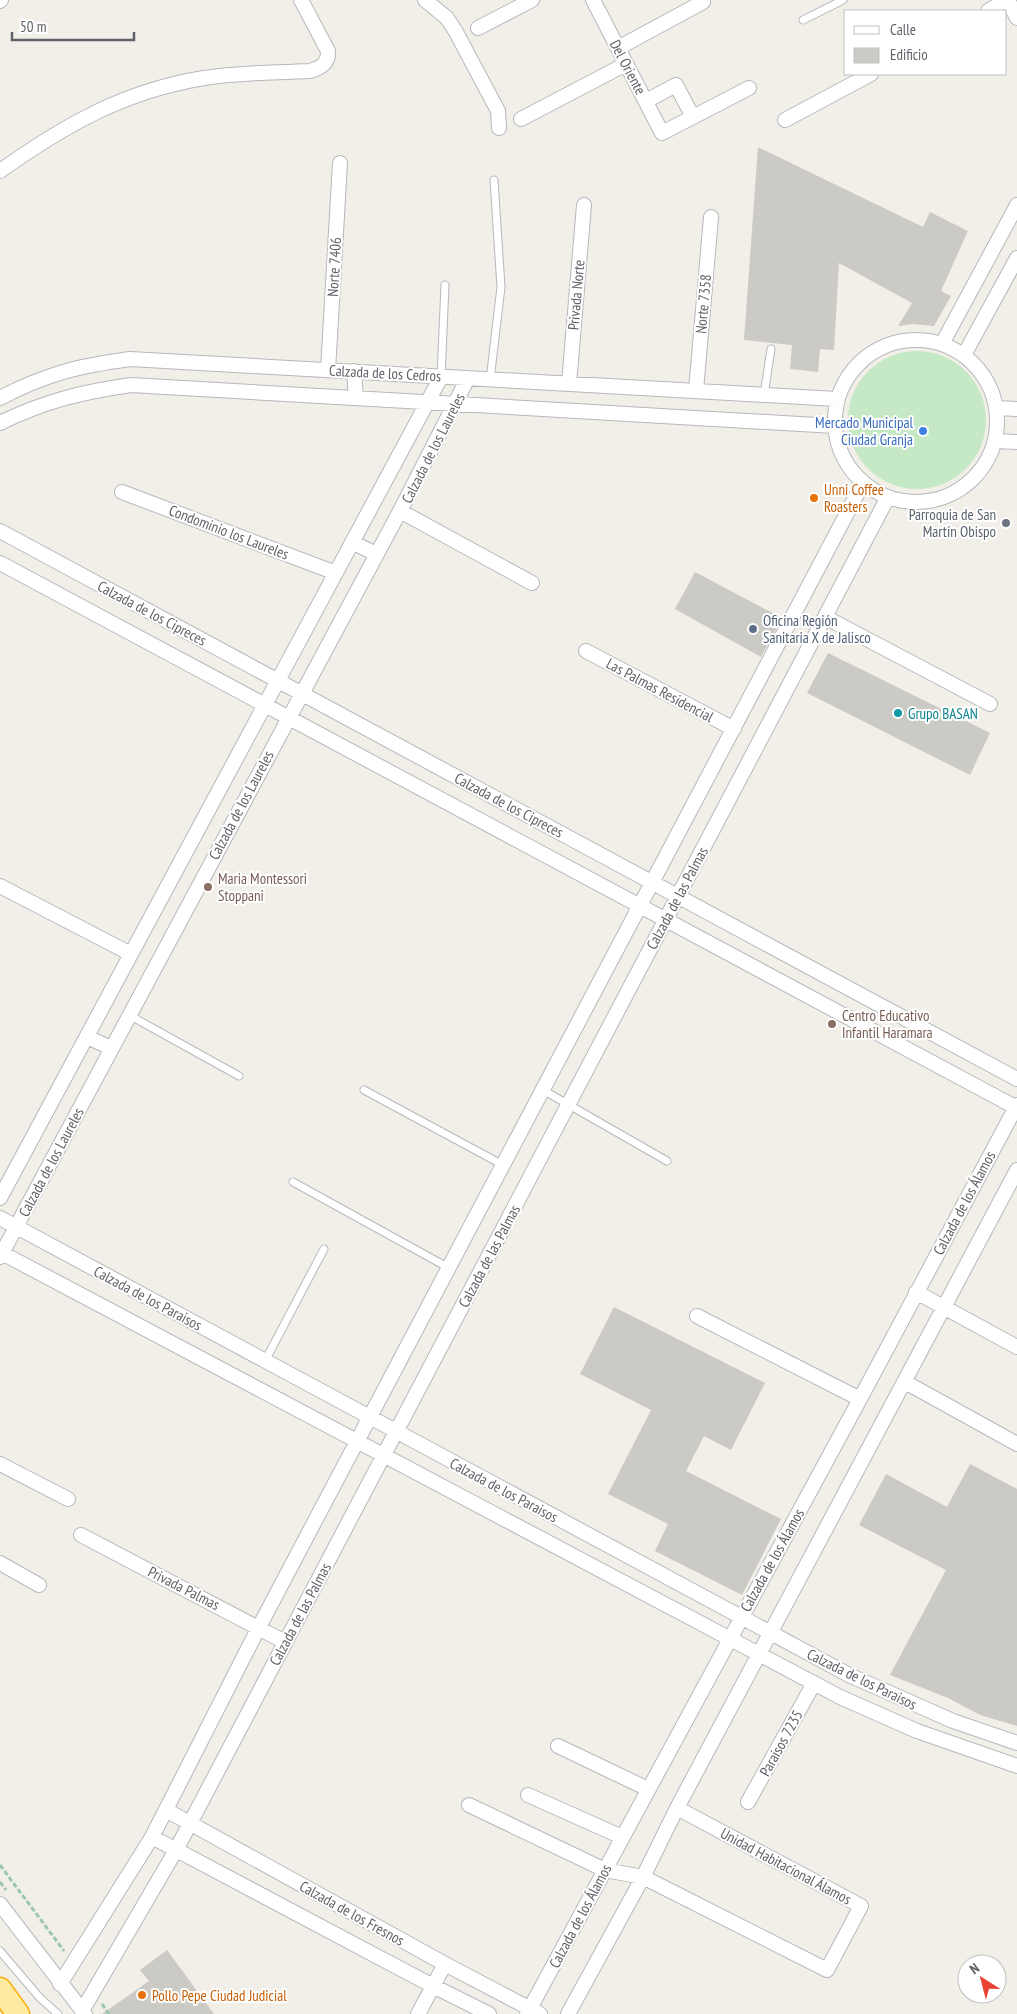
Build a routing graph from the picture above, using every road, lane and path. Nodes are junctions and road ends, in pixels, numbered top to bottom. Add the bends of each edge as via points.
1 (301, 0) edge
2 (425, 0) edge
3 (532, 0) edge
4 (593, 0) edge
5 (843, 0) edge
6 (1007, 0) edge
7 (703, 2) dead end
8 (990, 10) edge
9 (1017, 18) edge
10 (803, 20) dead end
11 (478, 28) dead end
12 (618, 48) junction
13 (626, 64) junction
14 (869, 75) edge
15 (749, 88) dead end
16 (646, 101) junction
17 (693, 117) junction
18 (522, 119) dead end
19 (785, 120) dead end
20 (498, 128) dead end
21 (340, 163) dead end
22 (0, 171) edge
23 (494, 180) dead end
24 (584, 205) dead end
25 (1017, 205) edge
26 (711, 217) dead end
27 (1017, 258) edge
28 (445, 285) dead end
29 (942, 344) junction
30 (771, 349) dead end
31 (964, 355) junction
32 (328, 370) junction
33 (354, 371) junction
34 (441, 377) junction
35 (468, 378) junction
36 (490, 380) junction
37 (569, 384) junction
38 (696, 391) junction
39 (764, 395) junction
40 (0, 398) edge
41 (356, 398) junction
42 (837, 399) junction
43 (427, 402) junction
44 (455, 404) junction
45 (996, 408) junction
46 (1017, 409) edge
47 (0, 423) edge
48 (834, 426) junction
49 (994, 441) junction
50 (1017, 442) edge
51 (863, 483) junction
52 (122, 492) dead end
53 (888, 497) junction
54 (400, 511) junction
55 (0, 531) edge
56 (352, 542) junction
57 (376, 554) junction
58 (0, 563) edge
59 (336, 572) junction
60 (532, 583) dead end
61 (825, 617) junction
62 (586, 651) dead end
63 (278, 680) junction
64 (301, 693) junction
65 (990, 704) dead end
66 (265, 706) junction
67 (288, 718) junction
68 (734, 729) junction
69 (653, 882) junction
70 (0, 886) edge
71 (678, 896) junction
72 (640, 906) junction
73 (666, 920) junction
74 (131, 954) junction
75 (129, 1015) junction
76 (87, 1036) junction
77 (112, 1048) junction
78 (239, 1076) dead end
79 (1017, 1079) edge
80 (364, 1090) dead end
81 (543, 1090) junction
82 (569, 1103) junction
83 (1017, 1107) edge
84 (668, 1161) dead end
85 (503, 1165) junction
86 (1017, 1170) edge
87 (293, 1182) dead end
88 (0, 1198) edge
89 (0, 1218) edge
90 (16, 1227) junction
91 (324, 1249) dead end
92 (1, 1254) edge
93 (449, 1268) junction
94 (916, 1292) junction
95 (944, 1307) junction
96 (697, 1316) dead end
97 (1017, 1347) edge
98 (265, 1361) junction
99 (904, 1382) junction
100 (860, 1399) junction
101 (370, 1417) junction
102 (396, 1432) junction
103 (358, 1441) junction
104 (1017, 1444) edge
105 (384, 1455) junction
106 (0, 1464) edge
107 (68, 1499) dead end
108 (81, 1535) dead end
109 (0, 1564) edge
110 (39, 1585) dead end
111 (741, 1617) junction
112 (259, 1627) junction
113 (770, 1633) junction
114 (730, 1638) junction
115 (286, 1642) junction
116 (759, 1654) junction
117 (814, 1683) junction
118 (925, 1710) junction
119 (917, 1731) junction
120 (1017, 1743) edge
121 (558, 1746) dead end
122 (1016, 1763) edge
123 (648, 1789) junction
124 (528, 1795) dead end
125 (748, 1802) dead end
126 (469, 1805) dead end
127 (677, 1808) junction
128 (166, 1810) junction
129 (191, 1823) junction
130 (152, 1837) junction
131 (622, 1837) junction
132 (176, 1850) junction
133 (0, 1865) edge
134 (604, 1870) junction
135 (643, 1877) junction
136 (0, 1904) edge
137 (0, 1951) edge
138 (73, 1963) junction
139 (445, 1964) junction
140 (60, 1984) junction
141 (433, 1986) junction
142 (0, 1989) edge
143 (94, 1992) junction
144 (532, 2012) edge
145 (83, 2013) edge
146 (18, 2014) edge
147 (58, 2014) edge
148 (109, 2014) edge
149 (418, 2014) edge
150 (489, 2014) edge
151 (568, 2014) edge

1 - 22 street via 328,51 328,57 318,69 205,78 132,97 61,130
2 - 20 street via 447,18 456,32 498,111
3 - 11 street
4 - 12 street, Del Oriente
5 - 10 lane
6 - 8 street
6 - 9 street
7 - 12 street
12 - 13 street, Del Oriente
13 - 16 street, Del Oriente
13 - 18 street
14 - 19 street
15 - 17 street
16 - 17 street via 676,85
16 - 17 street, Del Oriente via 662,133
21 - 32 street, Norte 7406
23 - 36 lane via 501,287
24 - 37 street, Privada Norte
25 - 29 street
26 - 38 street, Norte 7358
27 - 31 street
28 - 34 lane
29 - 31 street
29 - 42 street via 910,340 878,349 852,370
30 - 39 lane
31 - 45 street via 986,378
32 - 33 street, Calzada de los Cedros
32 - 40 street, Calzada de los Cedros via 130,359 51,374
33 - 34 street, Calzada de los Cedros
33 - 41 street
34 - 35 street, Calzada de los Cedros
34 - 43 street, Calzada de los Laureles
35 - 36 street, Calzada de los Cedros
35 - 44 street, Calzada de los Laureles
36 - 37 street, Calzada de los Cedros
37 - 38 street, Calzada de los Cedros
38 - 39 street, Calzada de los Cedros
39 - 42 street, Calzada de los Cedros
41 - 43 street, Calzada de los Cedros
41 - 47 street, Calzada de los Cedros via 131,385 61,398
42 - 48 street
43 - 44 street, Calzada de los Cedros
43 - 56 street, Calzada de los Laureles
44 - 48 street, Calzada de los Cedros
44 - 54 street, Calzada de los Laureles
45 - 46 street
45 - 49 street
48 - 51 street via 840,452
49 - 50 street
49 - 53 street via 988,459 976,475 945,497 907,502
51 - 53 street
51 - 68 street, Calzada de las Palmas
52 - 59 street, Condominio los Laureles
53 - 61 street, Calzada de las Palmas
54 - 57 street, Calzada de los Laureles
54 - 60 street
55 - 63 street, Calzada de los Cipreces
56 - 57 street
56 - 59 street, Calzada de los Laureles
57 - 64 street, Calzada de los Laureles
58 - 66 street, Calzada de los Cipreces
59 - 63 street, Calzada de los Laureles
61 - 65 street
61 - 71 street, Calzada de las Palmas
62 - 68 street, Las Palmas Residencial
63 - 64 street, Calzada de los Cipreces
63 - 66 street, Calzada de los Laureles
64 - 67 street, Calzada de los Laureles
64 - 69 street, Calzada de los Cipreces
66 - 67 street, Calzada de los Cipreces
66 - 74 street, Calzada de los Laureles
67 - 72 street, Calzada de los Cipreces
67 - 75 street, Calzada de los Laureles
68 - 69 street, Calzada de las Palmas
69 - 71 street, Calzada de los Cipreces
69 - 72 street, Calzada de las Palmas
70 - 74 street
71 - 73 street, Calzada de las Palmas
71 - 79 street, Calzada de los Cipreces
72 - 73 street, Calzada de los Cipreces
72 - 81 street, Calzada de las Palmas
73 - 82 street, Calzada de las Palmas
73 - 83 street, Calzada de los Cipreces
74 - 76 street, Calzada de los Laureles
75 - 77 street, Calzada de los Laureles
75 - 78 lane
76 - 77 street
76 - 88 street, Calzada de los Laureles
77 - 90 street, Calzada de los Laureles
80 - 85 lane
81 - 82 lane
81 - 85 street, Calzada de las Palmas
82 - 84 lane
82 - 102 street, Calzada de las Palmas
83 - 94 street, Calzada de los Álamos
85 - 93 street, Calzada de las Palmas
86 - 95 street, Calzada de los Álamos
87 - 93 lane
89 - 90 street, Calzada de los Paraisos
90 - 92 street, Calzada de los Laureles
90 - 98 street, Calzada de los Paraisos
91 - 98 lane
92 - 103 street, Calzada de los Paraisos
93 - 101 street, Calzada de las Palmas
94 - 95 street
94 - 100 street, Calzada de los Álamos
95 - 97 street
95 - 99 street, Calzada de los Álamos
96 - 100 street
98 - 101 street, Calzada de los Paraisos
99 - 104 street
99 - 113 street, Calzada de los Álamos
100 - 111 street, Calzada de los Álamos
101 - 102 street, Calzada de los Paraisos
101 - 103 street, Calzada de las Palmas
102 - 105 street, Calzada de las Palmas
102 - 111 street, Calzada de los Paraisos
103 - 105 street, Calzada de los Paraisos
103 - 112 street, Calzada de las Palmas
105 - 114 street, Calzada de los Paraisos
105 - 115 street, Calzada de las Palmas
106 - 107 street
108 - 112 street, Privada Palmas
109 - 110 street
111 - 113 street, Calzada de los Paraisos
111 - 114 street, Calzada de los Álamos
112 - 115 street, Privada Palmas
112 - 128 street, Calzada de las Palmas
113 - 116 street, Calzada de los Álamos
113 - 118 street, Calzada de los Paraisos via 864,1683
114 - 116 street, Calzada de los Paraisos
114 - 123 street, Calzada de los Álamos
115 - 129 street, Calzada de las Palmas
116 - 117 street, Calzada de los Paraisos
116 - 127 street, Calzada de los Álamos
117 - 119 street, Calzada de los Paraisos
117 - 125 street, Paraísos 7235
118 - 119 street
118 - 120 street, Calzada de los Paraisos
119 - 122 street, Calzada de los Paraisos
121 - 123 street
123 - 131 street, Calzada de los Álamos
124 - 131 street
126 - 134 street
127 - 135 street, Calzada de los Álamos
127 - 135 street, Unidad Habitacional Álamos via 861,1906 827,1970
128 - 129 street, Calzada de los Fresnos
128 - 130 street, Calzada de las Palmas
129 - 132 street, Calzada de las Palmas
129 - 139 street, Calzada de los Fresnos
130 - 132 street, Calzada de los Fresnos
130 - 138 street, Calzada de las Palmas
131 - 134 street, Calzada de los Álamos
132 - 141 street, Calzada de los Fresnos
132 - 143 street, Calzada de las Palmas
133 - 138 path
134 - 135 street
134 - 144 street, Calzada de los Álamos
135 - 151 street, Calzada de los Álamos
136 - 140 street
137 - 147 lane
138 - 140 street, Calzada de las Palmas
139 - 141 street
139 - 144 street, Calzada de los Fresnos
140 - 145 street
141 - 149 street
141 - 150 street, Calzada de los Fresnos
142 - 146 highway
143 - 145 street, Calzada de las Palmas
143 - 148 path

